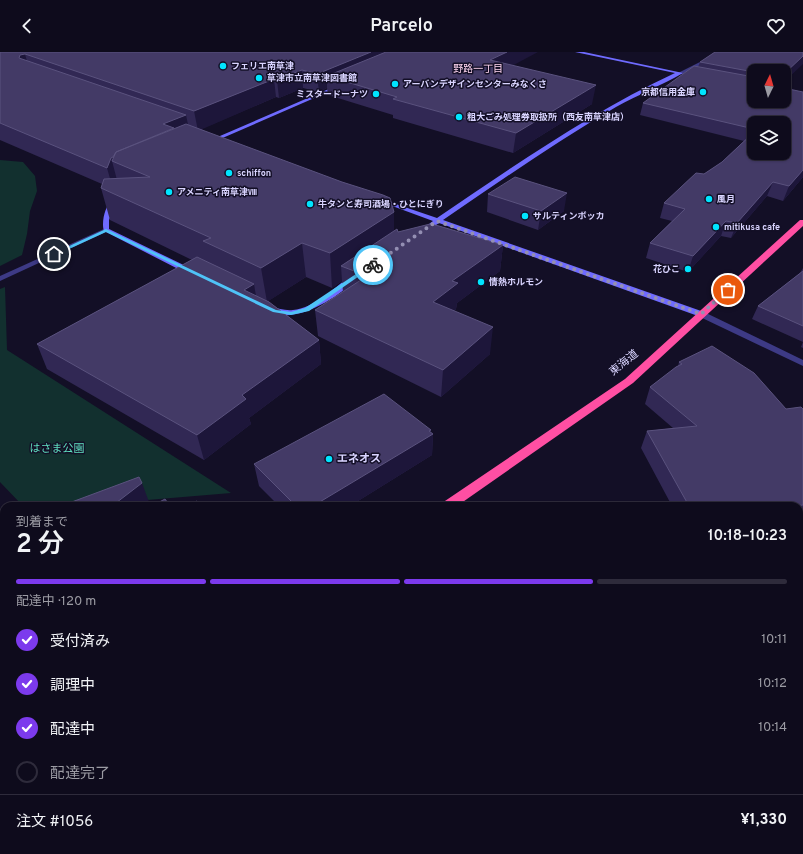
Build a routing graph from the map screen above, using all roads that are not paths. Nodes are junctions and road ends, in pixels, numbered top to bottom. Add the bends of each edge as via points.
1 (577, 52) edge
2 (722, 52) edge
3 (680, 73) junction
4 (688, 74) edge
5 (346, 84) edge
6 (211, 138) junction
7 (222, 142) edge
8 (202, 145) edge
9 (116, 192) edge
10 (370, 197) edge
11 (437, 221) junction
12 (803, 222) edge
13 (106, 230) junction
14 (416, 237) edge
15 (196, 274) edge
16 (358, 275) edge
17 (0, 280) edge
18 (261, 304) edge
19 (701, 314) junction
20 (803, 363) edge
21 (453, 502) edge

1 - 3 street
2 - 3 street
3 - 4 street
3 - 11 street via 608,108
5 - 6 street
6 - 7 street
6 - 8 street
9 - 13 street via 106,220
10 - 11 street
11 - 14 street
11 - 19 street
12 - 19 highway, 東海道
13 - 15 street
13 - 17 street
16 - 18 street via 307,310 291,313 275,311
19 - 20 street
19 - 21 highway, 東海道 via 629,381

